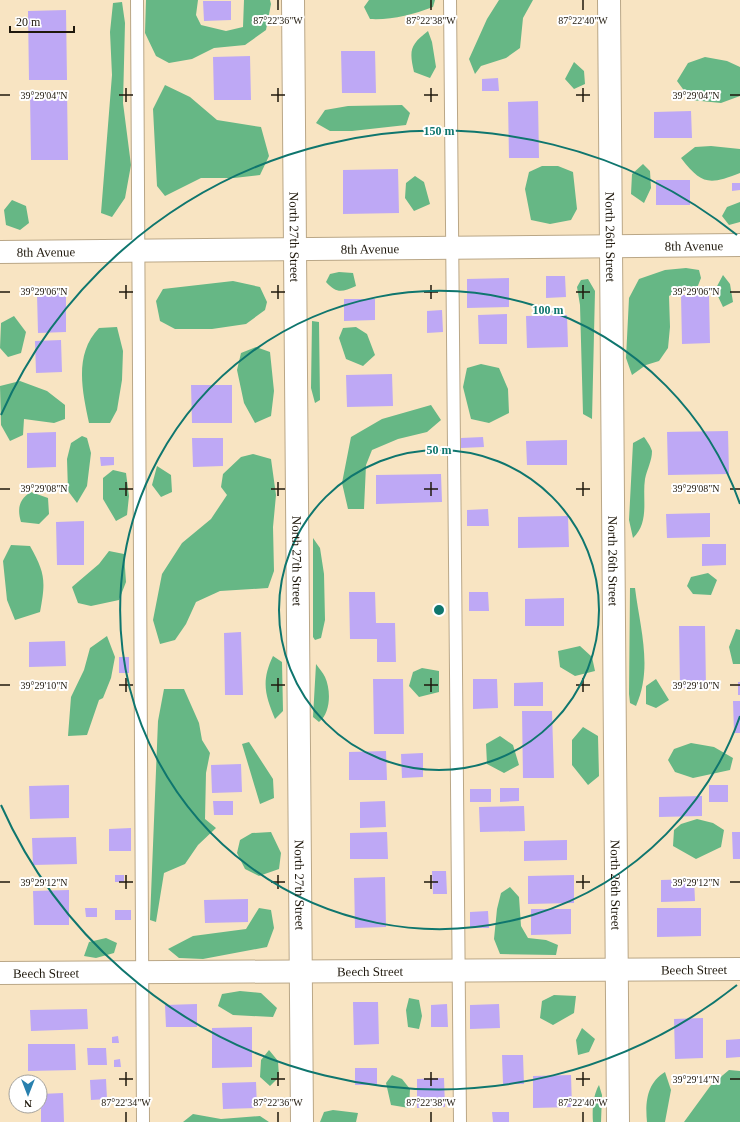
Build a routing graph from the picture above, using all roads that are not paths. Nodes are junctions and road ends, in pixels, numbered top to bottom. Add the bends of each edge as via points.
1 (137, 0) edge
2 (293, 0) edge
3 (450, 0) edge
4 (608, 0) edge
5 (740, 245) edge
6 (610, 247) junction
7 (453, 248) junction
8 (294, 249) junction
9 (139, 250) junction
10 (0, 252) edge
11 (740, 969) edge
12 (617, 970) junction
13 (301, 971) junction
14 (458, 971) junction
15 (142, 972) junction
16 (0, 973) edge
17 (143, 1122) edge
18 (302, 1122) edge
19 (460, 1122) edge
20 (618, 1122) edge

1 - 9 lane
2 - 8 street, North 27th Street
3 - 7 lane
4 - 6 street, North 26th Street
5 - 6 street, 8th Avenue
6 - 7 street, 8th Avenue
6 - 12 street, North 26th Street
7 - 8 street, 8th Avenue
7 - 14 lane
8 - 9 street, 8th Avenue
8 - 13 street, North 27th Street
9 - 10 street, 8th Avenue
9 - 15 lane
11 - 12 street, Beech Street
12 - 14 street, Beech Street
12 - 20 street, North 26th Street
13 - 14 street, Beech Street
13 - 15 street, Beech Street
13 - 18 street, North 27th Street
14 - 19 lane
15 - 16 street, Beech Street
15 - 17 lane

